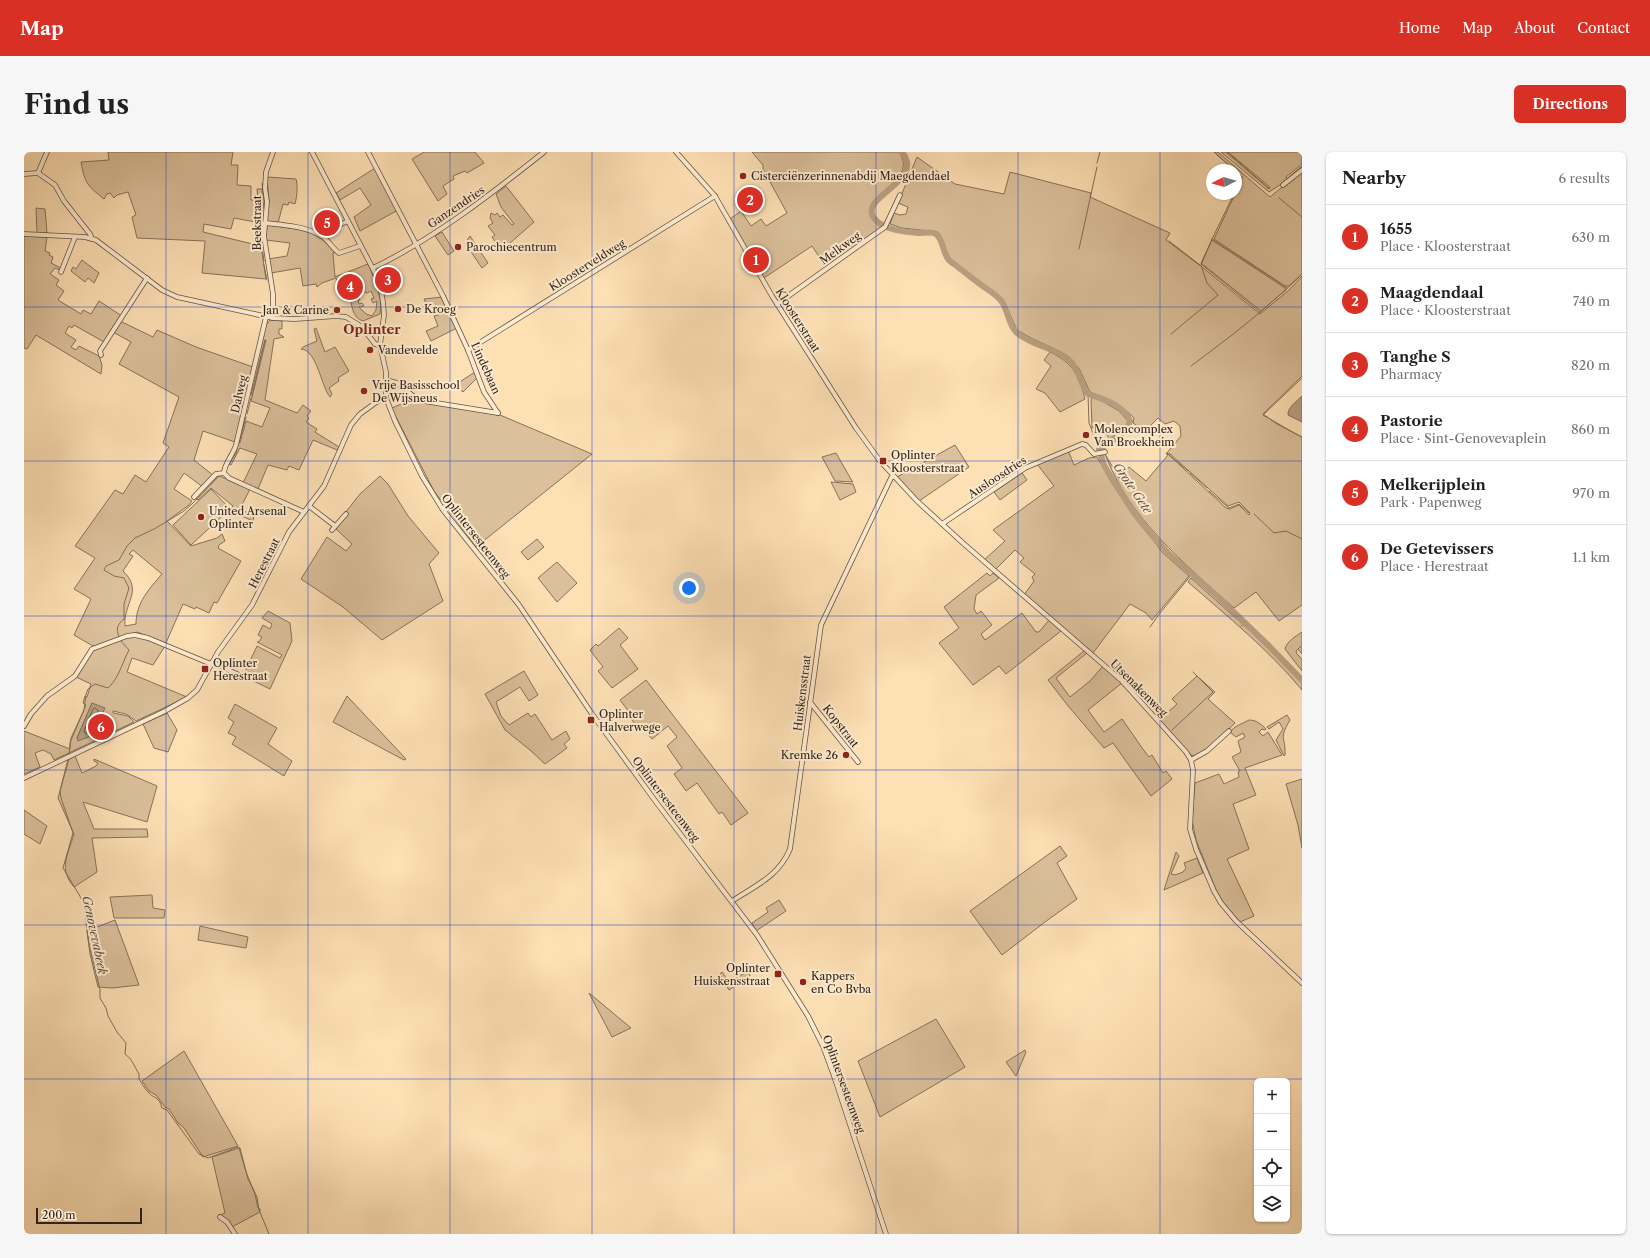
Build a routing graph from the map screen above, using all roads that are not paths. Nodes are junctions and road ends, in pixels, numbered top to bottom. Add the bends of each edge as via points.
1 (47, 152) edge
2 (273, 152) edge
3 (312, 152) edge
4 (368, 152) edge
5 (544, 152) edge
6 (676, 152) edge
7 (1302, 170) edge
8 (38, 173) junction
9 (24, 174) edge
10 (1283, 185) dead end
11 (900, 195) dead end
12 (715, 196) junction
13 (348, 221) junction
14 (265, 223) junction
15 (24, 234) edge
16 (322, 236) junction
17 (75, 237) junction
18 (92, 239) junction
19 (416, 245) junction
20 (360, 246) junction
21 (373, 268) junction
22 (61, 272) dead end
23 (146, 278) junction
24 (777, 304) junction
25 (266, 317) junction
26 (273, 318) junction
27 (380, 346) junction
28 (468, 350) junction
29 (101, 355) dead end
30 (386, 380) junction
31 (386, 398) junction
32 (1105, 452) dead end
33 (224, 473) junction
34 (894, 476) junction
35 (194, 497) dead end
36 (309, 506) junction
37 (304, 512) junction
38 (346, 514) dead end
39 (942, 524) junction
40 (212, 663) junction
41 (245, 678) dead end
42 (810, 702) junction
43 (24, 726) edge
44 (1229, 731) dead end
45 (1191, 760) junction
46 (858, 762) dead end
47 (24, 778) edge
48 (732, 901) junction
49 (1302, 982) edge
50 (220, 1217) dead end
51 (235, 1234) edge
52 (886, 1234) edge

1 - 8 street
2 - 14 street, Beekstraat via 266,172
3 - 13 street
4 - 19 street, Lindebaan
5 - 19 street, Ganzendries via 480,202
6 - 12 street, Kloosterstraat
7 - 10 street
8 - 9 street
8 - 18 street via 55,185
11 - 24 street, Melkweg via 886,225
12 - 24 street, Kloosterstraat
12 - 28 street, Kloosterveldweg
13 - 16 street via 330,229
13 - 20 street
14 - 16 street via 303,228
14 - 26 street, Beekstraat via 265,245 273,294
15 - 17 street
16 - 20 street via 339,253
17 - 18 street
17 - 22 street
18 - 23 street via 100,242
19 - 21 street, Ganzendries
19 - 28 street, Lindebaan
20 - 21 street
21 - 27 street via 384,302
23 - 25 street via 169,294 184,300
23 - 29 street via 100,351
24 - 34 street, Kloosterstraat via 856,428
25 - 26 street
25 - 33 street, Dalweg via 236,445
26 - 27 street via 346,317 357,323 375,344
27 - 30 street
28 - 30 street, Lindebaan via 480,384 498,413 418,400 397,383
30 - 31 street
31 - 36 street, Herestraat via 382,398 355,419 324,486
31 - 48 street, Oplintersesteenweg via 434,498 519,605 596,719
32 - 39 street, Ausloosdries via 1093,454 1086,444 1082,444 1031,465
33 - 35 street via 216,474
33 - 37 street via 229,478
34 - 39 street, Utsenakenweg
34 - 42 street, Huiskensstraat via 873,514 821,625
36 - 37 street, Herestraat
36 - 38 street via 333,528
37 - 40 street, Herestraat via 289,532 252,605
39 - 45 street, Utsenakenweg via 1121,680
40 - 41 street
40 - 43 street via 148,638 135,635 120,639 92,649 75,676 47,696
40 - 47 street, Herestraat via 197,690 188,698
42 - 46 street, Kopstraat
42 - 48 street, Huiskensstraat via 790,849 773,875
44 - 45 street via 1207,751
45 - 49 street via 1193,770 1190,829 1208,878 1221,903 1236,921
48 - 52 street, Oplintersesteenweg via 808,1016 823,1046
50 - 51 street

